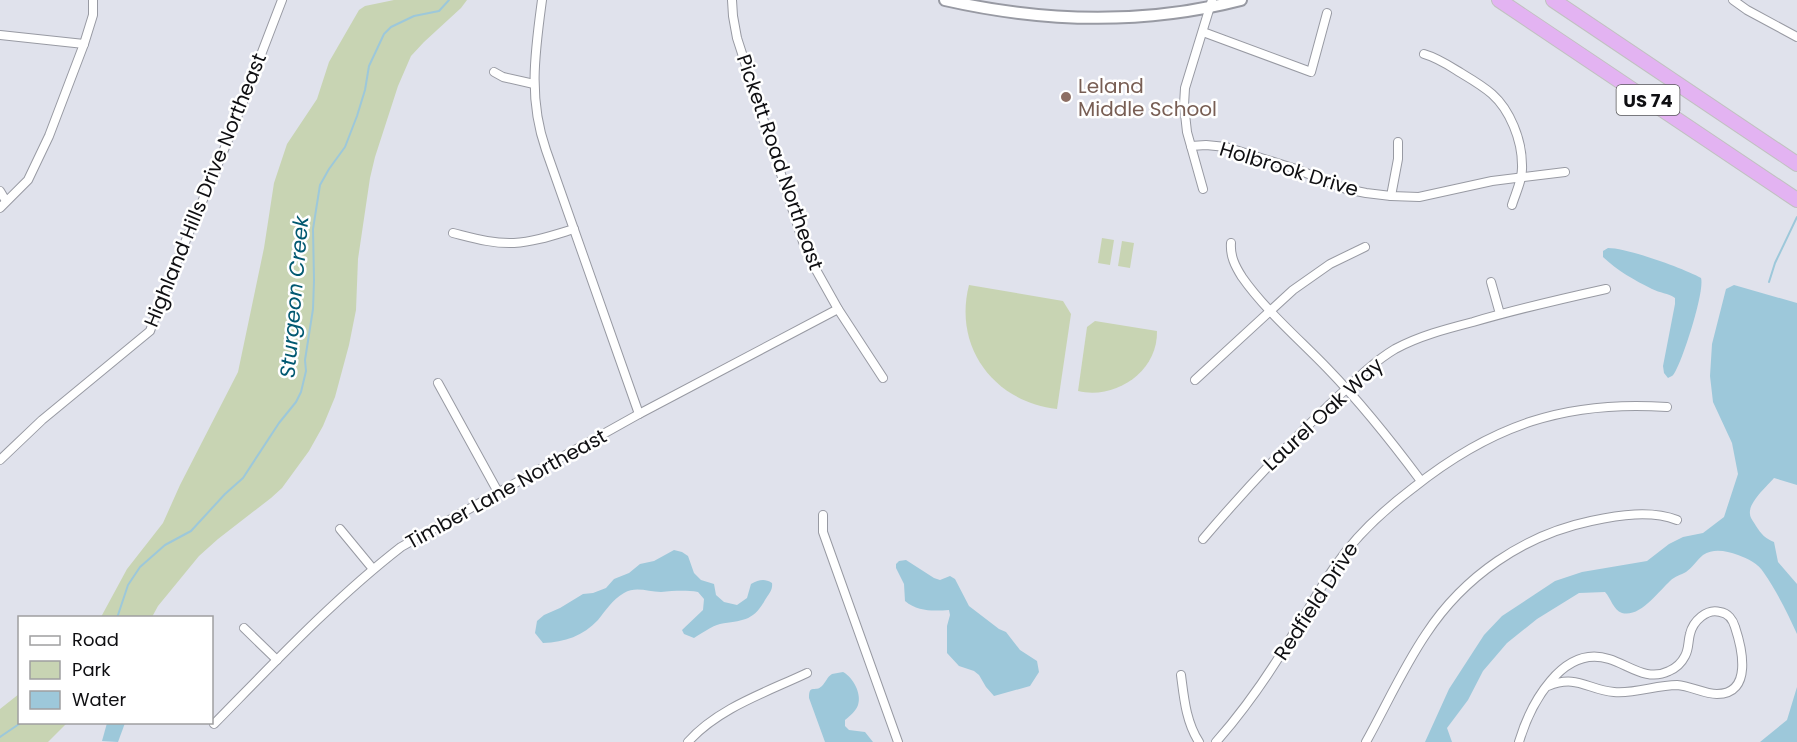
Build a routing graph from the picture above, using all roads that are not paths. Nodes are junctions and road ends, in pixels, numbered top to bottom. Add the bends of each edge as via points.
1 (93, 0) edge
2 (282, 0) edge
3 (542, 0) edge
4 (732, 0) edge
5 (945, 0) edge
6 (1241, 0) edge
7 (1499, 0) edge
8 (1553, 0) edge
9 (1733, 0) edge
10 (1210, 4) edge
11 (1328, 13) dead end
12 (1203, 32) junction
13 (0, 35) edge
14 (1797, 37) edge
15 (84, 44) junction
16 (1424, 54) dead end
17 (494, 72) dead end
18 (534, 84) junction
19 (1398, 142) dead end
20 (1191, 146) junction
21 (1797, 164) edge
22 (1565, 172) dead end
23 (1521, 177) junction
24 (1203, 189) dead end
25 (0, 191) edge
26 (1391, 196) junction
27 (1797, 201) edge
28 (3, 205) edge
29 (1512, 205) dead end
30 (574, 229) junction
31 (453, 233) dead end
32 (1231, 243) dead end
33 (1365, 247) dead end
34 (1491, 282) dead end
35 (1606, 289) dead end
36 (838, 309) junction
37 (1270, 309) junction
38 (1500, 314) junction
39 (883, 378) dead end
40 (1195, 380) dead end
41 (438, 383) dead end
42 (1346, 388) junction
43 (1667, 407) dead end
44 (639, 414) junction
45 (0, 460) edge
46 (1421, 481) junction
47 (498, 492) junction
48 (823, 515) dead end
49 (1677, 520) dead end
50 (340, 528) dead end
51 (1203, 538) dead end
52 (373, 569) junction
53 (244, 628) dead end
54 (276, 660) junction
55 (807, 674) dead end
56 (1181, 675) dead end
57 (1548, 686) junction
58 (214, 724) dead end
59 (688, 742) edge
60 (898, 742) edge
61 (1199, 742) edge
62 (1216, 742) edge
63 (1366, 742) edge
64 (1519, 742) edge

1 - 15 street via 93,15
2 - 45 street, Highland Hills Drive Northeast via 150,331
3 - 18 street
4 - 36 street, Pickett Road Northeast via 737,38 803,242
5 - 10 street via 985,9 1070,17 1156,16
6 - 10 street
7 - 27 highway, US 74
8 - 21 highway, US 74
9 - 14 street
10 - 12 street
11 - 12 street via 1311,72
12 - 20 street via 1185,88
13 - 15 street
15 - 28 street via 28,180
16 - 23 street via 1468,77 1492,94 1504,109 1519,142
17 - 18 street
18 - 30 street via 542,139
19 - 26 street
20 - 24 street
20 - 26 street, Holbrook Drive via 1226,147 1346,189
22 - 23 street, Holbrook Drive
23 - 26 street, Holbrook Drive via 1419,197
23 - 29 street
25 - 28 street
30 - 31 street via 515,243
30 - 44 street
32 - 37 street via 1237,268
33 - 37 street via 1318,272
34 - 38 street
35 - 38 street, Laurel Oak Way
36 - 39 street, Pickett Road Northeast
36 - 44 street, Timber Lane Northeast
37 - 40 street
37 - 42 street
38 - 42 street, Laurel Oak Way via 1408,343
41 - 47 street
42 - 46 street
42 - 51 street, Laurel Oak Way via 1258,475
43 - 46 street, Redfield Drive via 1604,406 1538,418 1484,440
44 - 47 street, Timber Lane Northeast
46 - 62 street, Redfield Drive via 1379,516 1345,552 1282,654
47 - 52 street, Timber Lane Northeast via 401,546
48 - 60 street via 823,532
49 - 63 street via 1640,515 1584,522 1537,539 1492,564 1460,592 1427,632
50 - 52 street
52 - 54 street, Timber Lane Northeast
53 - 54 street
54 - 58 street, Timber Lane Northeast
55 - 59 street via 721,714
56 - 61 street via 1187,714
57 - 57 street via 1574,681 1614,692 1674,685 1726,692 1741,675 1741,646 1731,619 1712,612 1694,625 1685,656 1669,672 1648,674 1610,659 1587,657 1575,660
57 - 64 street via 1529,712

